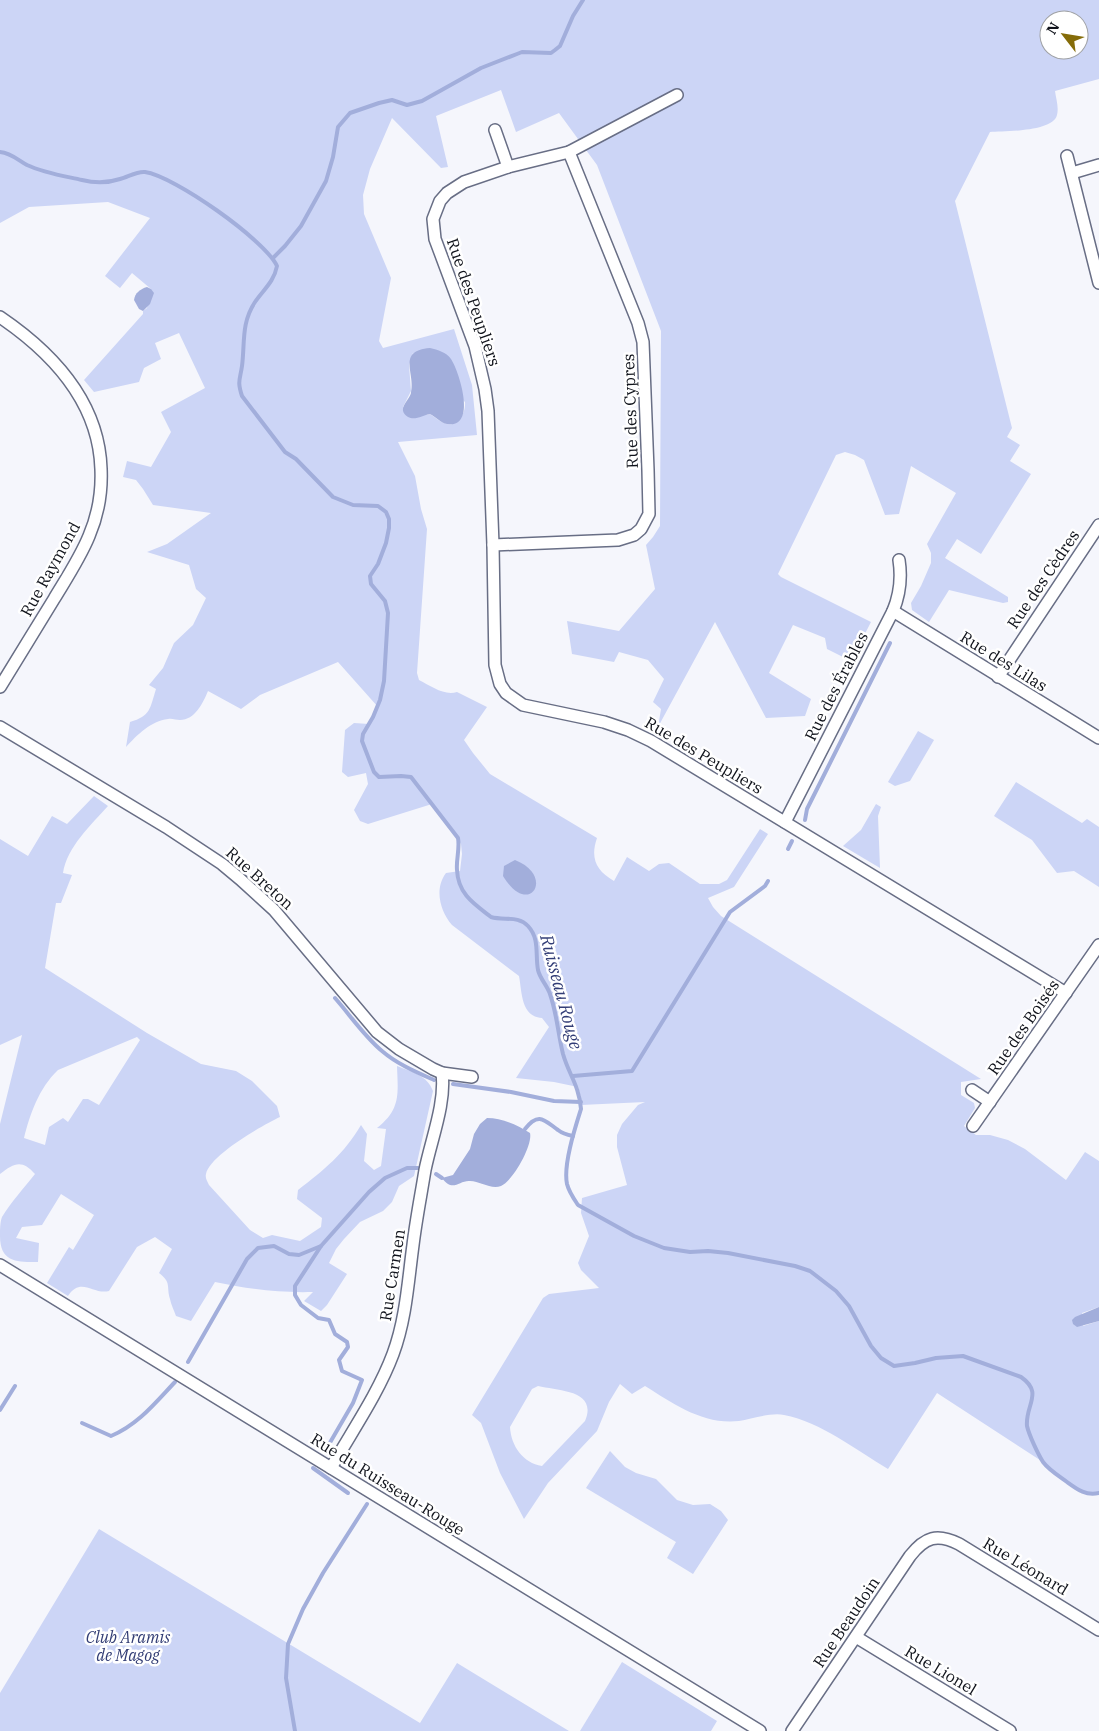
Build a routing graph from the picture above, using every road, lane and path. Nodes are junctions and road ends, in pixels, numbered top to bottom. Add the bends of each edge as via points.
1 (677, 95) dead end
2 (495, 130) dead end
3 (569, 152) junction
4 (1067, 156) dead end
5 (1099, 165) edge
6 (508, 167) junction
7 (1072, 173) junction
8 (1099, 283) edge
9 (0, 317) edge
10 (1099, 525) edge
11 (493, 545) junction
12 (899, 560) dead end
13 (893, 610) junction
14 (998, 677) junction
15 (0, 687) edge
16 (0, 727) edge
17 (1099, 738) edge
18 (785, 822) junction
19 (1099, 946) edge
20 (1066, 993) junction
21 (442, 1073) junction
22 (472, 1077) dead end
23 (972, 1090) dead end
24 (990, 1102) junction
25 (973, 1126) dead end
26 (0, 1265) edge
27 (331, 1468) junction
28 (934, 1538) joint
29 (1099, 1630) edge
30 (856, 1637) junction
31 (760, 1731) edge
32 (792, 1731) edge
33 (1010, 1731) edge

1 - 3 street
2 - 6 street
3 - 6 street
3 - 11 street, Rue des Cypres via 643,342 648,514 641,529 618,540
4 - 7 street
5 - 7 street
6 - 11 street, Rue des Peupliers via 454,187 440,201 433,230 475,346 485,389
7 - 8 street
9 - 15 street, Rue Raymond via 54,361 77,391 93,425 100,452 101,480 96,517 82,552
10 - 14 street, Rue des Cèdres
11 - 18 street, Rue des Peupliers via 495,664 506,693 523,705 604,722 640,735
12 - 13 street, Rue des Érables via 901,582
13 - 14 street, Rue des Lilas
13 - 18 street, Rue des Érables
14 - 17 street, Rue des Lilas
16 - 21 street, Rue Breton via 222,864 274,910 377,1032 399,1049
18 - 20 street, Rue des Peupliers
19 - 20 street, Rue des Boisés
20 - 24 street, Rue des Boisés
21 - 22 street, Rue Breton
21 - 27 street, Rue Carmen via 440,1104 419,1202 400,1332 384,1374
23 - 24 street
24 - 25 street, Rue des Boisés
26 - 27 street, Rue du Ruisseau-Rouge
27 - 31 street, Rue du Ruisseau-Rouge
28 - 29 street, Rue Léonard via 945,1538 959,1544
28 - 30 street, Rue Beaudoin via 926,1540 915,1550
30 - 32 street, Rue Beaudoin
30 - 33 street, Rue Lionel

